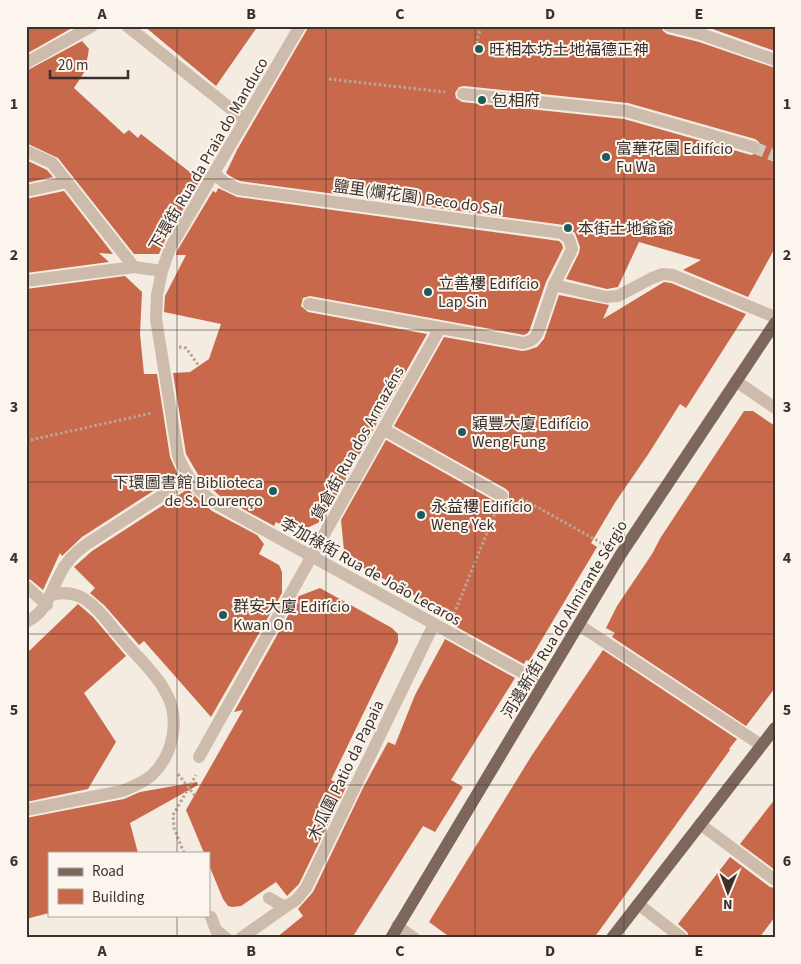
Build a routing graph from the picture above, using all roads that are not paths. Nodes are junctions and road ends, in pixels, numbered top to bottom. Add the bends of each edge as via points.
1 (92, 26) edge
2 (127, 26) edge
3 (300, 26) edge
4 (669, 26) edge
5 (702, 30) edge
6 (775, 60) edge
7 (26, 63) edge
8 (463, 94) road end
9 (245, 120) junction
10 (753, 147) tunnel mouth
11 (26, 151) edge
12 (214, 173) junction
13 (67, 182) junction
14 (26, 191) edge
15 (134, 267) junction
16 (162, 271) junction
17 (26, 281) edge
18 (554, 285) junction
19 (309, 304) dead end
20 (775, 316) edge
21 (775, 323) edge
22 (440, 328) junction
23 (736, 382) junction
24 (775, 408) edge
25 (383, 429) junction
26 (189, 478) junction
27 (502, 496) road end
28 (311, 557) junction
29 (26, 586) edge
30 (49, 600) junction
31 (26, 622) edge
32 (434, 624) junction
33 (579, 625) junction
34 (543, 684) junction
35 (775, 728) edge
36 (761, 745) junction
37 (199, 757) road end
38 (26, 810) edge
39 (700, 824) junction
40 (775, 880) edge
41 (269, 898) dead end
42 (638, 904) junction
43 (285, 907) junction
44 (210, 917) dead end
45 (394, 932) edge
46 (226, 938) edge
47 (241, 938) edge
48 (414, 938) edge
49 (612, 938) edge
50 (682, 938) edge

1 - 7 street
2 - 9 street
3 - 9 street, 下環街 Rua da Praia do Manduco
4 - 5 street
5 - 6 street
8 - 10 street via 626,111
9 - 12 street, 下環街 Rua da Praia do Manduco
11 - 13 street via 52,163
12 - 16 street, 下環街 Rua da Praia do Manduco via 170,248
12 - 18 street, 鹽里(爛花園) Beco do Sal via 238,189 562,233 569,239 572,249
13 - 14 street
13 - 15 street
15 - 16 street
15 - 17 street
16 - 26 street, 下環街 Rua da Praia do Manduco via 156,319 178,456
18 - 20 street via 606,297 618,296 662,274 673,275
18 - 22 street, 鹽里(爛花園) Beco do Sal via 536,336 528,342
19 - 22 street, 鹽里(爛花園) Beco do Sal
21 - 23 main road, 河邊新街 Rua do Almirante Sérgio
22 - 25 street, 貨倉街 Rua dos Armazéns via 390,406
23 - 24 street
23 - 33 main road, 河邊新街 Rua do Almirante Sérgio via 621,554
25 - 27 street
25 - 28 street, 貨倉街 Rua dos Armazéns
26 - 28 street, 李加祿街 Rua de João Lecaros via 200,492 217,504
26 - 30 street via 81,548 63,569
28 - 32 street, 李加祿街 Rua de João Lecaros
28 - 37 street, 貨倉街 Rua dos Armazéns
29 - 30 street
30 - 31 street via 37,616
30 - 38 street via 61,593 74,595 91,605 160,682 170,702 173,735 165,757 143,782 127,789
32 - 34 street, 李加祿街 Rua de João Lecaros
32 - 43 street, 木瓜圍 Patio da Papaia via 306,888
33 - 34 main road, 河邊新街 Rua do Almirante Sérgio
33 - 36 street
34 - 45 main road, 河邊新街 Rua do Almirante Sérgio
35 - 36 main road
36 - 39 main road
39 - 40 street
39 - 42 main road
41 - 43 street
42 - 49 main road
42 - 50 street
43 - 47 street, 木瓜圍 Patio da Papaia
44 - 46 street via 216,930
45 - 48 street

